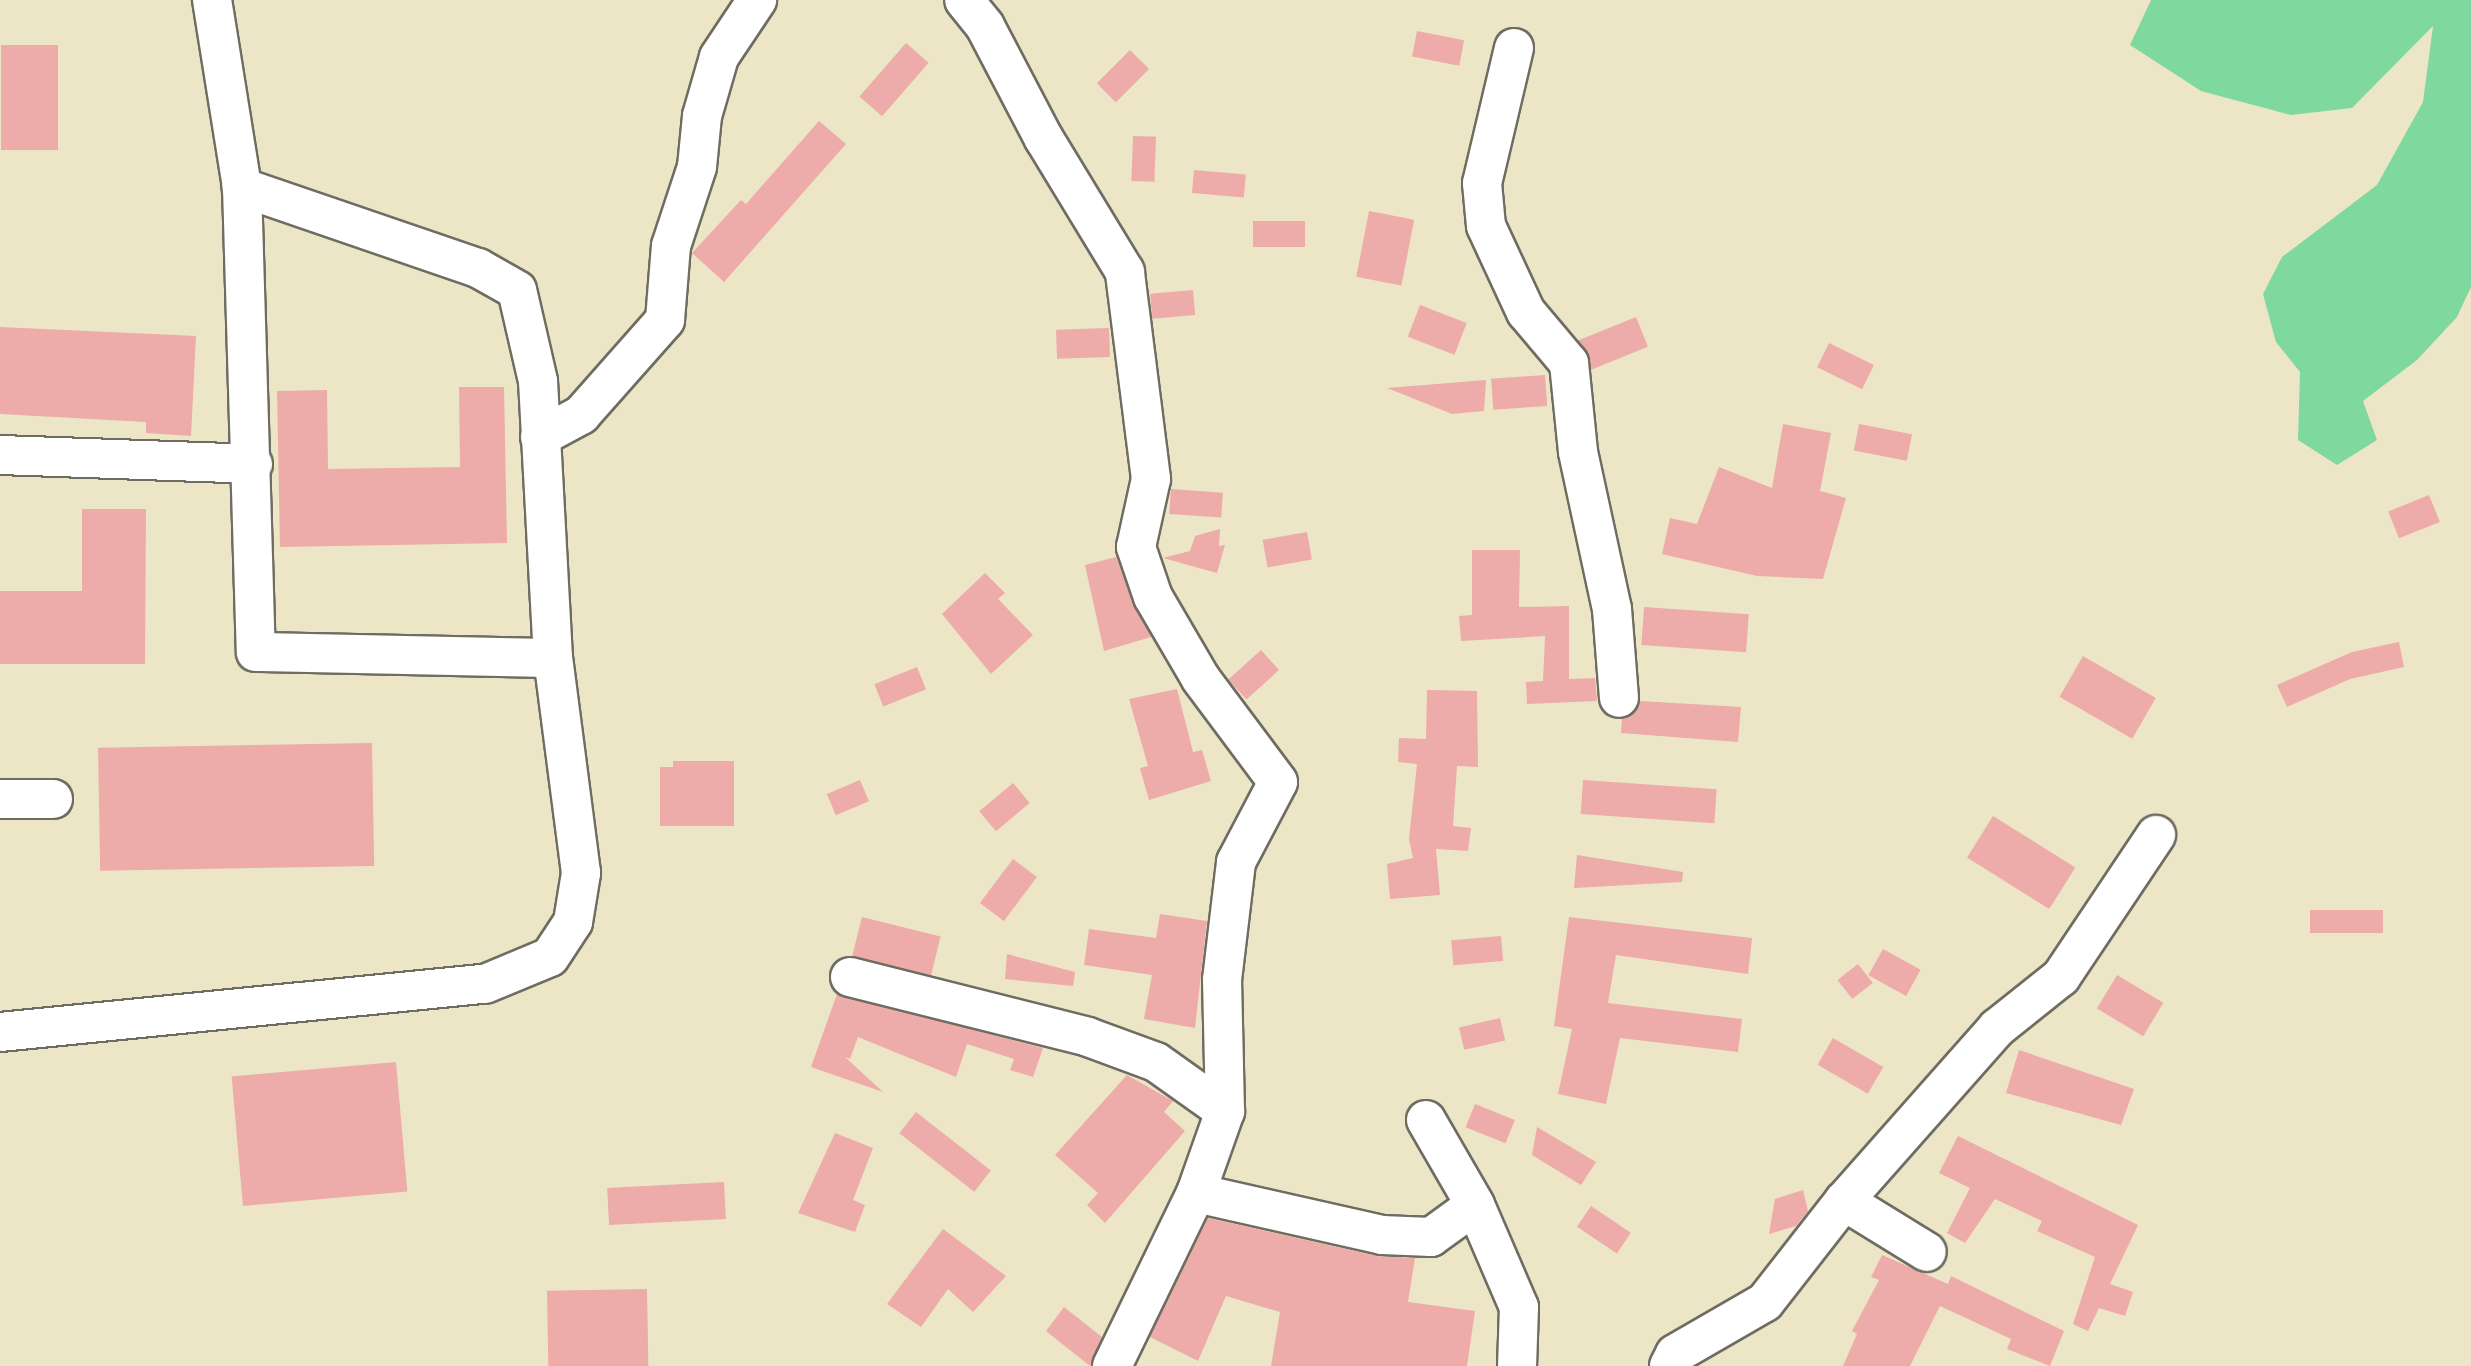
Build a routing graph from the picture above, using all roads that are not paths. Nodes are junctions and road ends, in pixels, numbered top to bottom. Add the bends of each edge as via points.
1 (212, 0) edge
2 (757, 0) edge
3 (964, 0) edge
4 (1514, 48) dead end
5 (242, 187) junction
6 (540, 437) junction
7 (0, 455) edge
8 (253, 464) junction
9 (553, 658) junction
10 (1619, 698) dead end
11 (0, 799) edge
12 (53, 799) dead end
13 (2155, 835) dead end
14 (850, 976) dead end
15 (0, 1032) edge
16 (1225, 1111) junction
17 (1426, 1120) dead end
18 (1196, 1192) junction
19 (1844, 1200) junction
20 (1475, 1205) junction
21 (1927, 1252) dead end
22 (1112, 1366) edge
23 (1517, 1366) edge
24 (1669, 1366) edge

1 - 5 street
2 - 6 street via 719,57 702,116 697,167 671,246 665,320 582,415
3 - 16 street via 985,26 1044,139 1125,272 1151,479 1136,547 1153,597 1201,680 1278,782 1236,862 1222,980
4 - 10 street via 1482,183 1486,226 1527,312 1569,363 1578,453 1612,610
5 - 6 street via 478,268 517,290 538,382
5 - 8 street
6 - 9 street
7 - 8 street
8 - 9 street via 256,652
9 - 15 street via 581,873 573,922 550,957 485,984
11 - 12 street
13 - 19 street via 2061,978 1997,1028
14 - 16 street via 1088,1037 1156,1062
16 - 18 street
17 - 20 street
18 - 20 street via 1382,1235 1431,1237
18 - 22 street
19 - 21 street
19 - 24 street via 1765,1302 1675,1354
20 - 23 street via 1519,1307

